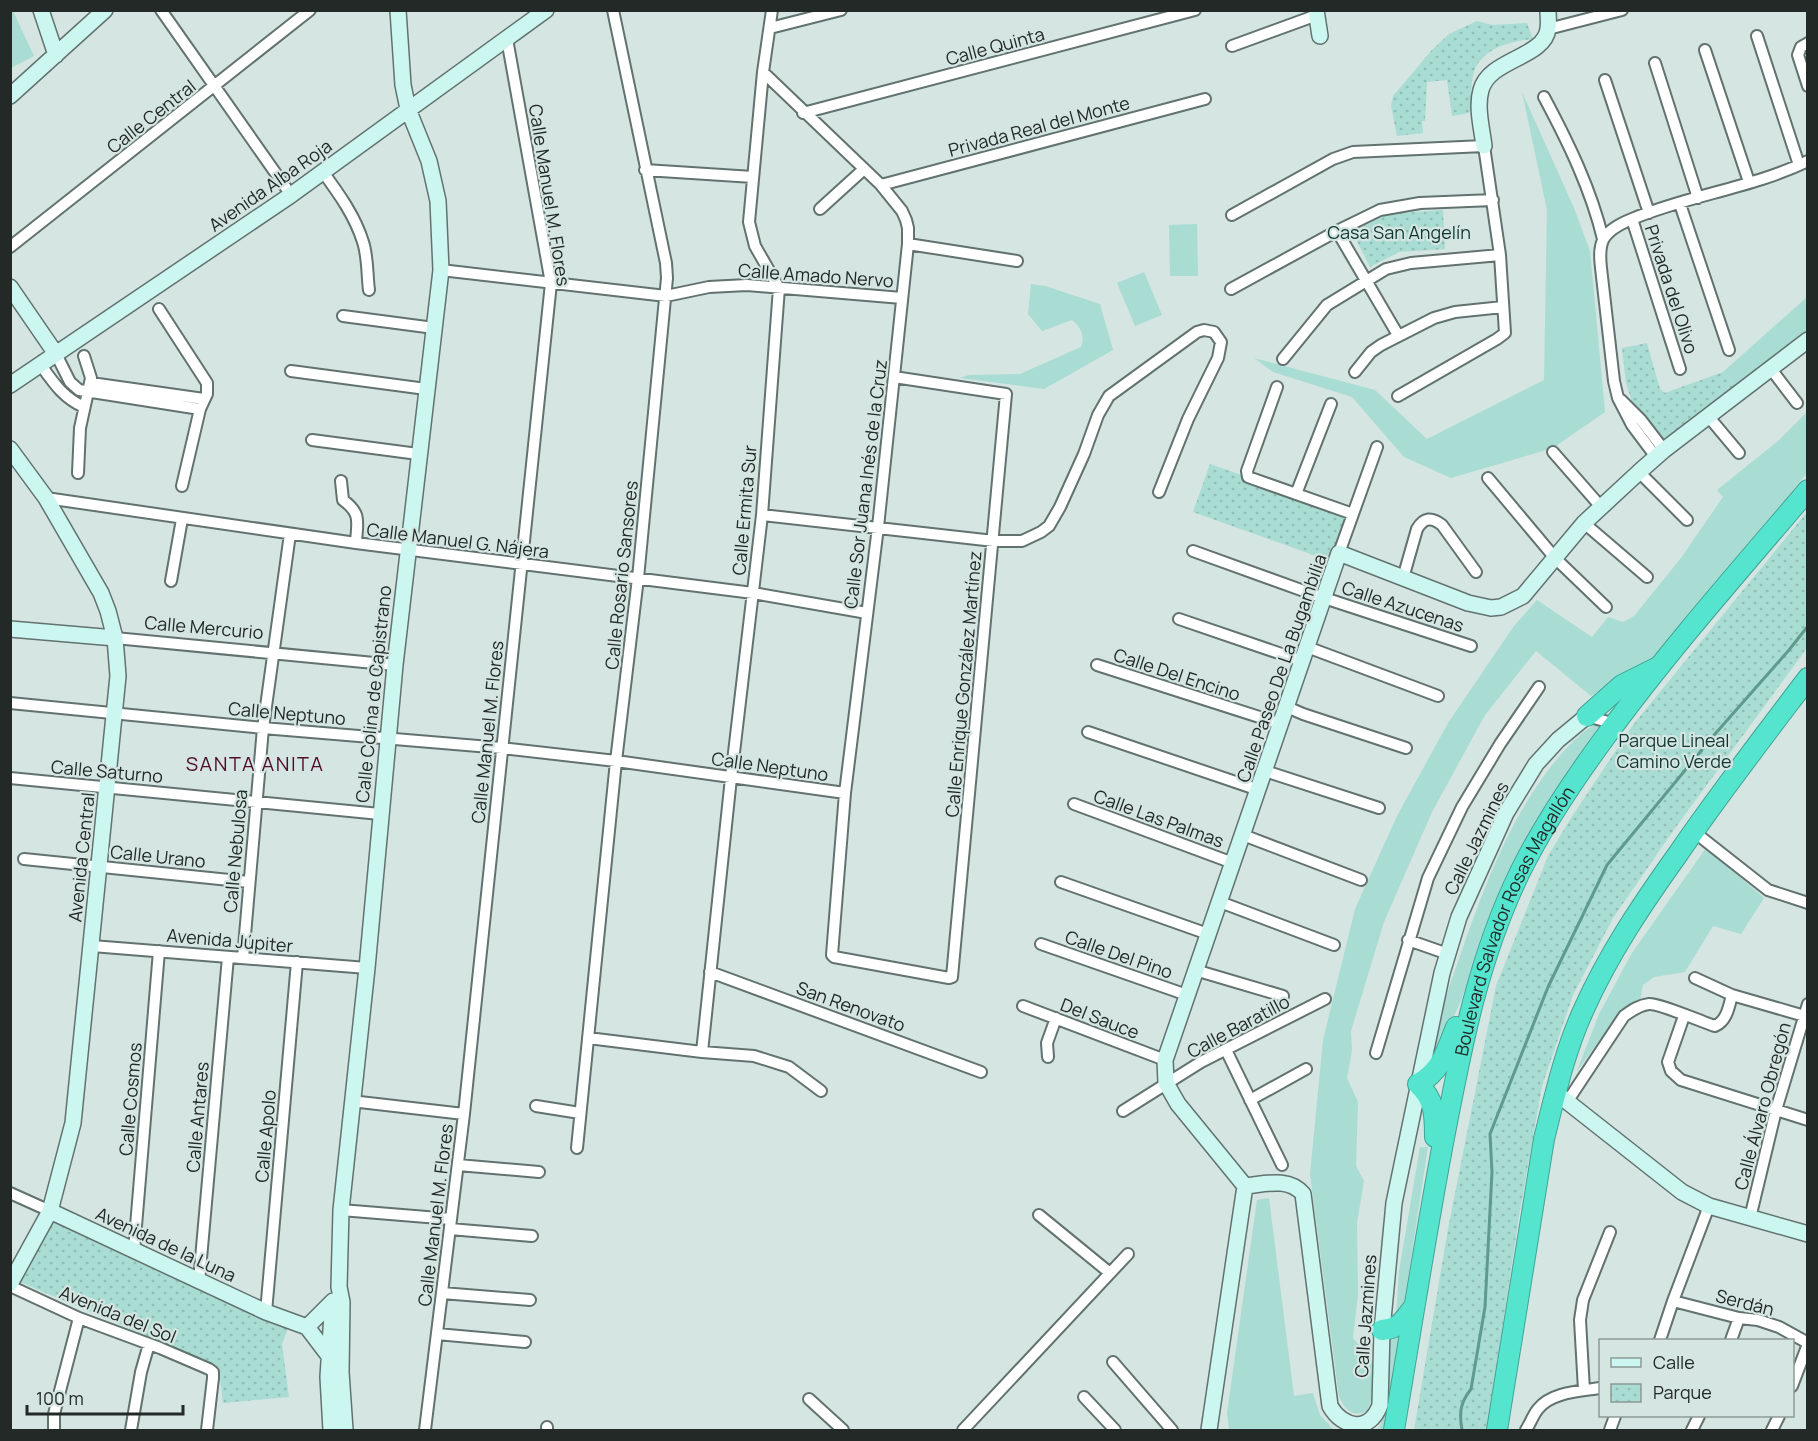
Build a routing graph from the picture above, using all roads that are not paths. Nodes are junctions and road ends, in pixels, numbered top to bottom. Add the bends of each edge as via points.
1 (40, 10) edge
2 (105, 10) edge
3 (160, 10) edge
4 (310, 10) edge
5 (398, 10) edge
6 (546, 10) edge
7 (613, 10) edge
8 (772, 10) edge
9 (841, 10) edge
10 (1195, 10) edge
11 (1548, 10) edge
12 (1622, 10) edge
13 (1317, 13) edge
14 (770, 28) junction
15 (1548, 29) junction
16 (1320, 36) dead end
17 (1757, 36) dead end
18 (507, 39) junction
19 (1808, 43) edge
20 (1232, 46) dead end
21 (1705, 50) dead end
22 (56, 55) junction
23 (1655, 63) dead end
24 (763, 72) junction
25 (1605, 80) dead end
26 (1808, 86) edge
27 (214, 87) junction
28 (10, 96) edge
29 (1544, 97) dead end
30 (1205, 99) dead end
31 (408, 110) junction
32 (803, 112) junction
33 (1484, 146) junction
34 (1803, 163) edge
35 (864, 169) junction
36 (645, 170) junction
37 (323, 172) junction
38 (753, 177) junction
39 (1749, 182) junction
40 (881, 185) junction
41 (291, 195) junction
42 (1698, 198) junction
43 (1493, 200) junction
44 (1680, 204) junction
45 (820, 209) dead end
46 (1649, 213) junction
47 (1232, 215) dead end
48 (1632, 219) junction
49 (1337, 231) junction
50 (1603, 239) junction
51 (908, 244) junction
52 (10, 247) edge
53 (1500, 255) junction
54 (1017, 261) dead end
55 (441, 270) junction
56 (1366, 280) junction
57 (551, 283) junction
58 (10, 287) edge
59 (779, 288) junction
60 (369, 290) dead end
61 (1231, 290) dead end
62 (666, 296) junction
63 (903, 298) junction
64 (1503, 307) junction
65 (159, 309) dead end
66 (343, 316) dead end
67 (434, 328) junction
68 (1398, 335) junction
69 (1808, 340) edge
70 (1729, 350) dead end
71 (56, 354) junction
72 (84, 356) dead end
73 (1283, 360) dead end
74 (40, 364) junction
75 (1680, 369) dead end
76 (1771, 369) junction
77 (291, 371) dead end
78 (1355, 372) dead end
79 (894, 377) junction
80 (10, 384) edge
81 (1277, 387) dead end
82 (89, 388) junction
83 (426, 388) junction
84 (1398, 396) dead end
85 (1797, 403) dead end
86 (202, 404) junction
87 (1331, 404) dead end
88 (84, 407) junction
89 (1708, 416) junction
90 (312, 440) dead end
91 (1377, 447) dead end
92 (10, 449) edge
93 (1553, 452) dead end
94 (1660, 453) junction
95 (1739, 453) dead end
96 (418, 454) junction
97 (1639, 472) junction
98 (78, 473) dead end
99 (1488, 478) dead end
100 (341, 481) dead end
101 (182, 486) dead end
102 (1808, 490) edge
103 (1159, 492) dead end
104 (1296, 494) junction
105 (46, 498) junction
106 (1602, 508) junction
107 (1353, 514) junction
108 (762, 515) junction
109 (182, 519) junction
110 (1687, 520) dead end
111 (1584, 523) junction
112 (878, 527) junction
113 (290, 534) junction
114 (994, 541) junction
115 (356, 543) junction
116 (408, 549) junction
117 (1193, 551) dead end
118 (1339, 553) junction
119 (1555, 558) junction
120 (521, 565) junction
121 (1476, 572) dead end
122 (1647, 577) dead end
123 (638, 578) junction
124 (1403, 578) junction
125 (171, 581) dead end
126 (753, 593) junction
127 (1324, 598) junction
128 (1606, 607) dead end
129 (867, 613) junction
130 (1179, 619) dead end
131 (10, 629) edge
132 (115, 638) junction
133 (1471, 646) dead end
134 (273, 652) junction
135 (1304, 654) junction
136 (395, 665) junction
137 (1097, 665) dead end
138 (1658, 667) junction
139 (1808, 678) edge
140 (1539, 687) dead end
141 (1438, 696) dead end
142 (10, 703) edge
143 (1287, 707) junction
144 (115, 713) junction
145 (1587, 716) junction
146 (1281, 724) junction
147 (1615, 724) junction
148 (263, 728) junction
149 (1088, 732) dead end
150 (387, 738) junction
151 (1406, 747) dead end
152 (502, 748) junction
153 (616, 761) junction
154 (1265, 771) junction
155 (10, 778) edge
156 (731, 778) junction
157 (108, 787) junction
158 (1259, 790) junction
159 (845, 793) junction
160 (256, 802) junction
161 (1074, 804) dead end
162 (1379, 808) dead end
163 (380, 813) junction
164 (1693, 831) junction
165 (1243, 835) junction
166 (24, 859) dead end
167 (1233, 863) junction
168 (99, 866) junction
169 (1361, 880) dead end
170 (249, 882) junction
171 (1061, 882) dead end
172 (1220, 902) junction
173 (1808, 903) edge
174 (1208, 934) junction
175 (1408, 940) junction
176 (1041, 944) dead end
177 (1334, 945) dead end
178 (92, 946) junction
179 (1488, 950) junction
180 (159, 951) junction
181 (1448, 954) junction
182 (228, 957) junction
183 (832, 957) joint
184 (243, 958) junction
185 (297, 962) junction
186 (367, 968) junction
187 (1195, 970) junction
188 (710, 972) junction
189 (1695, 978) dead end
190 (1186, 995) junction
191 (1732, 995) junction
192 (1283, 996) dead end
193 (1325, 999) dead end
194 (1808, 1004) edge
195 (1023, 1006) dead end
196 (1684, 1016) junction
197 (1805, 1016) edge
198 (1056, 1018) junction
199 (588, 1038) junction
200 (1226, 1050) junction
201 (702, 1052) junction
202 (1377, 1053) dead end
203 (1048, 1057) dead end
204 (1166, 1060) junction
205 (1305, 1069) dead end
206 (981, 1072) dead end
207 (1166, 1083) junction
208 (1418, 1084) junction
209 (821, 1091) dead end
210 (1561, 1097) junction
211 (1250, 1100) junction
212 (351, 1101) junction
213 (536, 1106) dead end
214 (1776, 1110) junction
215 (1123, 1111) dead end
216 (580, 1113) junction
217 (464, 1114) junction
218 (1808, 1120) edge
219 (577, 1148) dead end
220 (458, 1165) junction
221 (1282, 1165) dead end
222 (539, 1172) dead end
223 (1245, 1186) junction
224 (1435, 1187) junction
225 (10, 1193) edge
226 (1708, 1206) junction
227 (341, 1210) junction
228 (50, 1211) junction
229 (1038, 1215) dead end
230 (1750, 1218) junction
231 (450, 1224) junction
232 (1610, 1232) dead end
233 (1808, 1234) edge
234 (532, 1236) dead end
235 (134, 1250) junction
236 (1128, 1254) dead end
237 (1110, 1273) junction
238 (199, 1281) junction
239 (10, 1285) edge
240 (442, 1293) junction
241 (338, 1297) junction
242 (530, 1300) dead end
243 (1672, 1301) junction
244 (1414, 1306) junction
245 (266, 1312) junction
246 (79, 1318) junction
247 (1739, 1318) junction
248 (307, 1327) junction
249 (1382, 1330) junction
250 (436, 1334) junction
251 (1661, 1339) edge
252 (1732, 1339) edge
253 (525, 1342) dead end
254 (1808, 1343) edge
255 (149, 1344) junction
256 (335, 1357) junction
257 (1113, 1362) dead end
258 (1794, 1381) edge
259 (1599, 1388) edge
260 (1584, 1390) junction
261 (1084, 1397) dead end
262 (809, 1400) dead end
263 (1699, 1417) edge
264 (1779, 1417) edge
265 (54, 1431) edge
266 (131, 1431) edge
267 (207, 1431) edge
268 (331, 1431) edge
269 (345, 1431) edge
270 (425, 1431) edge
271 (843, 1431) edge
272 (963, 1431) edge
273 (1115, 1431) edge
274 (1172, 1431) edge
275 (1209, 1431) edge
276 (1394, 1431) edge
277 (1497, 1431) edge
278 (1526, 1431) edge
279 (1692, 1431) edge
280 (1772, 1431) edge

1 - 22 street
2 - 22 street
3 - 27 street
4 - 27 street, Calle Central
5 - 31 street, Calle Colina de Capistrano
6 - 18 street, Avenida Alba Roja
7 - 36 street, Calle Rosario Sansores
8 - 14 street
9 - 14 street
10 - 32 street, Calle Quinta
11 - 15 street
12 - 15 street
13 - 16 street
13 - 20 street
14 - 24 street
15 - 33 street via 1542,42 1491,74 1481,89
17 - 34 street
18 - 31 street, Avenida Alba Roja
18 - 57 street, Calle Manuel M. Flores
19 - 26 street via 1798,55
21 - 39 street
22 - 28 street
23 - 42 street
24 - 32 street, Calle Sor Juana Inés de la Cruz
24 - 38 street
25 - 46 street
27 - 41 street
27 - 52 street, Calle Central
29 - 50 street via 1571,148
30 - 40 street, Privada Real del Monte
31 - 37 street, Avenida Alba Roja
31 - 55 street, Calle Colina de Capistrano via 429,161 438,201
32 - 35 street, Calle Sor Juana Inés de la Cruz
33 - 43 street
33 - 47 street via 1353,152
34 - 39 street
35 - 40 street, Calle Sor Juana Inés de la Cruz
35 - 45 street
36 - 38 street
36 - 62 street, Calle Rosario Sansores via 666,263
37 - 41 street, Avenida Alba Roja
37 - 60 street via 354,219 364,244
38 - 59 street via 749,222 754,246
39 - 42 street
40 - 51 street, Calle Sor Juana Inés de la Cruz via 906,220
41 - 71 street, Avenida Alba Roja
42 - 44 street
43 - 49 street via 1398,206 1380,210
43 - 53 street
44 - 46 street
44 - 70 street
46 - 48 street
48 - 50 street
48 - 75 street, Privada del Olivo
49 - 56 street
49 - 61 street
50 - 94 street via 1601,268 1618,398 1641,420
51 - 54 street
51 - 63 street, Calle Sor Juana Inés de la Cruz
53 - 56 street via 1398,265
53 - 64 street
55 - 57 street, Calle Amado Nervo
55 - 67 street, Calle Colina de Capistrano
56 - 68 street
56 - 73 street via 1327,305
57 - 62 street, Calle Amado Nervo
57 - 120 street, Calle Manuel M. Flores
58 - 71 street
59 - 62 street, Calle Amado Nervo via 737,285
59 - 63 street, Calle Amado Nervo
59 - 108 street, Calle Ermita Sur
62 - 123 street, Calle Rosario Sansores
63 - 79 street, Calle Sor Juana Inés de la Cruz
64 - 68 street via 1444,314
64 - 84 street via 1505,328 1501,336
65 - 86 street via 205,378 207,388
66 - 67 street
67 - 83 street, Calle Colina de Capistrano
68 - 78 street via 1371,352
69 - 76 street, Calle Paseo De La Bugambilia
71 - 74 street, Avenida Alba Roja
71 - 82 street via 74,386 79,390
72 - 82 street via 91,378
74 - 80 street, Avenida Alba Roja
74 - 88 street via 63,395
76 - 85 street
76 - 89 street, Calle Paseo De La Bugambilia
77 - 83 street
79 - 112 street, Calle Sor Juana Inés de la Cruz
79 - 114 street, Calle Enrique González Martínez via 1006,394
81 - 104 street via 1247,473 1248,477
82 - 86 street
82 - 88 street
83 - 96 street, Calle Colina de Capistrano
86 - 101 street
87 - 104 street
88 - 98 street
89 - 94 street, Calle Paseo De La Bugambilia
89 - 95 street
90 - 96 street
91 - 107 street
92 - 105 street, Avenida Central
93 - 106 street
94 - 97 street, Calle Paseo De La Bugambilia
96 - 116 street, Calle Colina de Capistrano
97 - 106 street, Calle Paseo De La Bugambilia
97 - 110 street
99 - 119 street
100 - 115 street via 343,500 354,507 358,516
102 - 138 highway, Boulevard Salvador Rosas Magallón
103 - 114 street via 1218,357 1221,342 1214,332 1197,332 1109,396 1049,526 1022,541
104 - 107 street
105 - 109 street, Calle Manuel G. Nájera
105 - 132 street, Avenida Central via 101,593
106 - 111 street, Calle Paseo De La Bugambilia
107 - 118 street
108 - 112 street
108 - 126 street, Calle Ermita Sur
109 - 113 street, Calle Manuel G. Nájera
109 - 125 street
111 - 119 street, Calle Paseo De La Bugambilia
111 - 122 street
112 - 114 street
112 - 129 street, Calle Sor Juana Inés de la Cruz
113 - 115 street, Calle Manuel G. Nájera
113 - 134 street, Calle Nebulosa
114 - 183 street, Calle Enrique González Martínez via 951,978
115 - 116 street, Calle Manuel G. Nájera
116 - 120 street, Calle Manuel G. Nájera
116 - 136 street, Calle Colina de Capistrano
117 - 127 street, Calle Azucenas
118 - 124 street, Calle Paseo De La Bugambilia
118 - 127 street, Calle Paseo De La Bugambilia
119 - 124 street, Calle Paseo De La Bugambilia via 1522,596 1501,607 1468,603
119 - 128 street
120 - 123 street, Calle Manuel G. Nájera
120 - 152 street, Calle Manuel M. Flores
121 - 124 street via 1442,525 1431,519 1420,523
123 - 126 street, Calle Manuel G. Nájera
123 - 153 street, Calle Rosario Sansores
126 - 129 street, Calle Manuel G. Nájera
126 - 156 street, Calle Ermita Sur
127 - 133 street, Calle Azucenas
127 - 135 street, Calle Paseo De La Bugambilia
129 - 159 street, Calle Sor Juana Inés de la Cruz
130 - 135 street
131 - 132 street, Calle Mercurio
132 - 134 street, Calle Mercurio
132 - 144 street, Avenida Central
134 - 136 street, Calle Mercurio
134 - 148 street, Calle Nebulosa
135 - 141 street
135 - 143 street, Calle Paseo De La Bugambilia
136 - 150 street, Calle Colina de Capistrano
137 - 146 street, Calle Del Encino
138 - 145 highway via 1622,685
138 - 147 highway, Boulevard Salvador Rosas Magallón
139 - 164 highway
140 - 175 street, Calle Jazmines via 1462,807 1428,878
142 - 144 street, Calle Neptuno
143 - 146 street, Calle Paseo De La Bugambilia
143 - 151 street
144 - 148 street, Calle Neptuno
144 - 157 street, Avenida Central
145 - 147 street
145 - 181 street, Calle Jazmines via 1536,764 1506,813 1459,917
146 - 154 street, Calle Paseo De La Bugambilia
147 - 179 highway, Boulevard Salvador Rosas Magallón via 1567,789 1521,870
148 - 150 street, Calle Neptuno
148 - 160 street, Calle Nebulosa
149 - 158 street
150 - 152 street, Calle Neptuno
150 - 163 street, Calle Colina de Capistrano
152 - 153 street, Calle Neptuno
152 - 217 street, Calle Manuel M. Flores
153 - 156 street, Calle Neptuno
153 - 199 street, Calle Rosario Sansores
154 - 158 street, Calle Paseo De La Bugambilia
154 - 162 street
155 - 157 street, Calle Saturno
156 - 159 street, Calle Neptuno
156 - 188 street, Calle Ermita Sur
157 - 160 street, Calle Saturno
157 - 168 street, Avenida Central
158 - 165 street, Calle Paseo De La Bugambilia
159 - 183 street, Calle Sor Juana Inés de la Cruz
160 - 163 street, Calle Saturno
160 - 170 street, Calle Nebulosa
161 - 167 street, Calle Las Palmas
163 - 186 street, Calle Colina de Capistrano
164 - 173 street via 1768,890
164 - 210 highway via 1617,944 1597,981 1571,1039
165 - 167 street, Calle Paseo De La Bugambilia
165 - 169 street
166 - 168 street, Calle Urano
167 - 172 street, Calle Paseo De La Bugambilia
168 - 170 street, Calle Urano
168 - 178 street, Avenida Central
170 - 184 street, Calle Nebulosa
171 - 174 street
172 - 174 street, Calle Paseo De La Bugambilia
172 - 177 street
174 - 187 street, Calle Paseo De La Bugambilia
175 - 181 street
175 - 202 street, Calle Jazmines
176 - 190 street, Calle Del Pino
178 - 180 street, Avenida Júpiter
178 - 228 street, Avenida Central via 73,1123
179 - 208 highway via 1443,1059 1433,1074
179 - 224 highway, Boulevard Salvador Rosas Magallón via 1463,1037
180 - 182 street, Avenida Júpiter
180 - 235 street, Calle Cosmos
181 - 208 street, Calle Jazmines
182 - 184 street, Avenida Júpiter
182 - 238 street, Calle Antares
184 - 185 street, Avenida Júpiter
185 - 186 street, Avenida Júpiter
185 - 245 street, Calle Apolo
186 - 212 street, Calle Colina de Capistrano
187 - 190 street, Calle Paseo De La Bugambilia
187 - 192 street
188 - 201 street, Calle Ermita Sur
188 - 206 street, San Renovato
189 - 191 street
190 - 204 street, Calle Paseo De La Bugambilia
191 - 196 street via 1719,1025
191 - 197 street
193 - 200 street, Calle Baratillo
194 - 197 street, Calle Álvaro Obregón
195 - 198 street, Del Sauce
196 - 210 street via 1654,1004 1634,1009 1624,1016
196 - 214 street via 1668,1062 1675,1076
197 - 214 street, Calle Álvaro Obregón
198 - 203 street via 1047,1043
198 - 204 street, Del Sauce
199 - 201 street
199 - 216 street, Calle Rosario Sansores
200 - 207 street, Calle Baratillo
200 - 211 street
201 - 209 street via 754,1056 789,1066
204 - 207 street, Calle Paseo De La Bugambilia
205 - 211 street
207 - 215 street, Calle Baratillo
207 - 223 street via 1178,1104
208 - 224 highway via 1431,1100 1436,1116
208 - 249 street, Calle Jazmines via 1394,1203
210 - 226 street via 1682,1192
210 - 277 highway via 1544,1139
211 - 221 street
212 - 217 street
212 - 227 street, Calle Colina de Capistrano
213 - 216 street
214 - 218 street
214 - 230 street, Calle Álvaro Obregón
216 - 219 street, Calle Rosario Sansores
217 - 220 street, Calle Manuel M. Flores
220 - 222 street
220 - 231 street, Calle Manuel M. Flores
223 - 249 street, Calle Jazmines via 1289,1183 1303,1194 1328,1396 1335,1415 1349,1423 1368,1422 1376,1416 1380,1405
223 - 275 street
224 - 244 highway, Boulevard Salvador Rosas Magallón
225 - 228 street, Avenida de la Luna
226 - 230 street
226 - 243 street
227 - 231 street
227 - 241 street, Calle Colina de Capistrano
228 - 235 street, Avenida de la Luna
228 - 239 street, Avenida Central
229 - 237 street
230 - 233 street
231 - 234 street
231 - 240 street, Calle Manuel M. Flores
232 - 260 street via 1583,1300 1580,1320
235 - 238 street, Avenida de la Luna
236 - 237 street
237 - 272 street
238 - 245 street, Avenida de la Luna
239 - 246 street, Avenida del Sol
240 - 242 street
240 - 250 street, Calle Manuel M. Flores
241 - 248 street
241 - 256 street, Calle Colina de Capistrano
243 - 247 street, Serdán
243 - 251 street
244 - 249 highway via 1399,1326
244 - 276 highway, Boulevard Salvador Rosas Magallón
245 - 248 street, Avenida de la Luna
246 - 255 street, Avenida del Sol
246 - 265 street via 54,1414
247 - 252 street
247 - 254 street, Serdán via 1779,1327
248 - 256 street
250 - 253 street
250 - 270 street, Calle Manuel M. Flores
254 - 258 street
255 - 266 street
255 - 267 street, Avenida del Sol via 213,1372
256 - 268 street, Calle Colina de Capistrano via 328,1377
256 - 269 street, Calle Colina de Capistrano
257 - 274 street
259 - 260 street
260 - 278 street via 1568,1393 1538,1408
261 - 273 street
262 - 271 street
263 - 279 street
264 - 280 street

